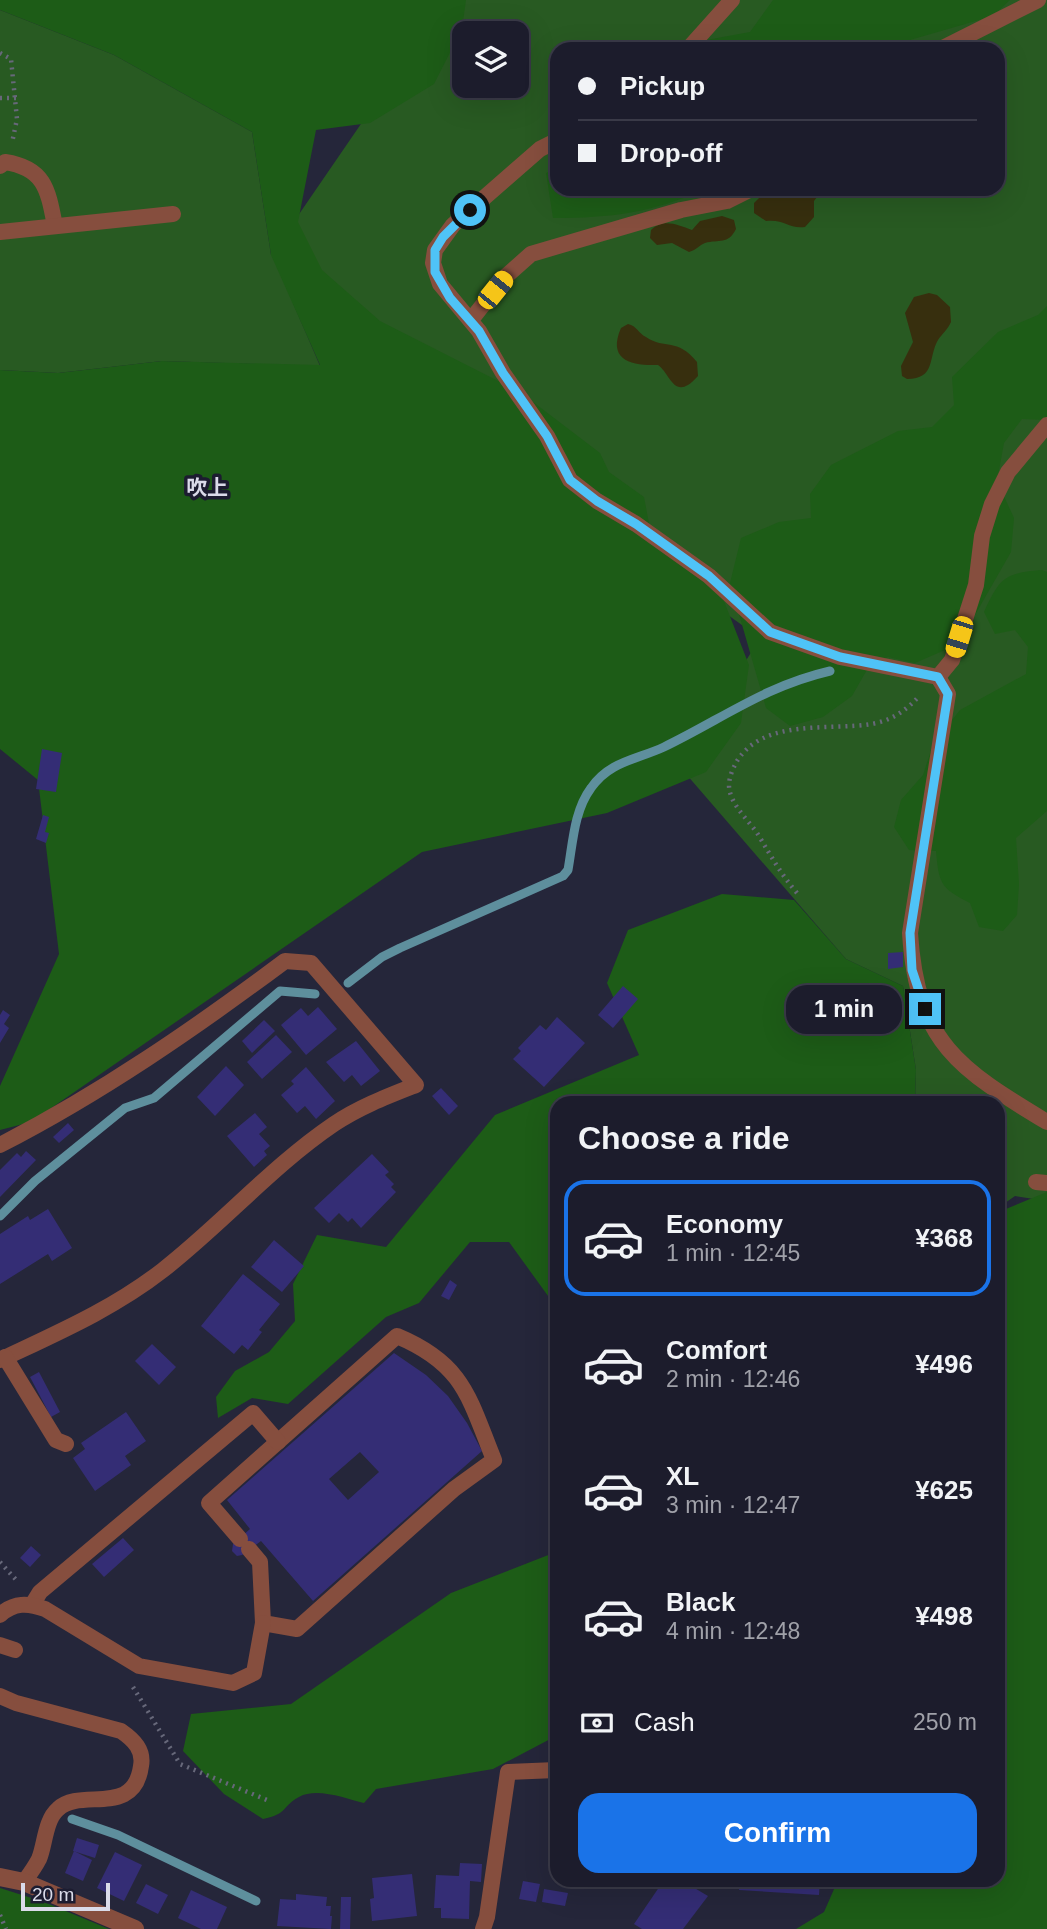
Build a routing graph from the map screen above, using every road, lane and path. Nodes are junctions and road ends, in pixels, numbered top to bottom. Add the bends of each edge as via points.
1 (732, 0) edge
2 (1038, 0) edge
3 (694, 42) edge
4 (955, 42) edge
5 (0, 53) edge
6 (0, 98) edge
7 (16, 98) junction
8 (550, 144) edge
9 (2, 164) edge
10 (737, 196) edge
11 (173, 214) dead end
12 (55, 226) junction
13 (0, 232) edge
14 (471, 320) junction
15 (1047, 425) edge
16 (938, 677) junction
17 (797, 894) dead end
18 (1047, 1122) edge
19 (0, 1145) edge
20 (3, 1358) edge
21 (278, 1442) junction
22 (66, 1444) dead end
23 (0, 1562) edge
24 (24, 1589) dead end
25 (32, 1605) junction
26 (0, 1615) edge
27 (263, 1623) junction
28 (126, 1676) dead end
29 (0, 1696) edge
30 (550, 1770) edge
31 (267, 1800) dead end
32 (0, 1877) edge
33 (24, 1882) junction
34 (0, 1915) edge
35 (6, 1929) edge
36 (135, 1929) edge
37 (483, 1929) edge

1 - 3 lane
2 - 4 lane
5 - 7 path via 11,59
6 - 7 path
7 - 9 path via 10,152
8 - 14 lane via 453,225 435,250 433,263 440,284
9 - 12 lane via 19,164 38,175
10 - 14 lane via 531,254 504,278
11 - 12 lane
12 - 13 lane
14 - 16 lane via 547,436 570,480 597,501 709,576 770,632 840,657
15 - 16 lane via 1008,472 992,504 982,536 976,585 952,660
16 - 17 path via 905,711 872,724 802,729 758,739 742,754 729,787 734,803
16 - 18 lane via 948,694 910,933 912,970 937,1035 952,1056
19 - 20 lane via 127,1073 208,1020 285,961 311,963 416,1085 337,1122 306,1144 165,1269 126,1297
20 - 22 lane via 56,1440
21 - 25 lane via 253,1413 40,1592
21 - 27 lane via 209,1503 260,1562
21 - 27 lane via 397,1336 423,1346 450,1368 465,1388 494,1460 454,1489 297,1629
23 - 24 path
25 - 26 lane via 19,1604
25 - 27 lane via 139,1666 233,1683 254,1673
28 - 31 path via 180,1764
29 - 33 lane via 121,1731 134,1740 142,1763 131,1789 119,1797 65,1803 54,1811 38,1860
30 - 37 lane via 508,1772
32 - 33 street
33 - 36 street
34 - 35 path

